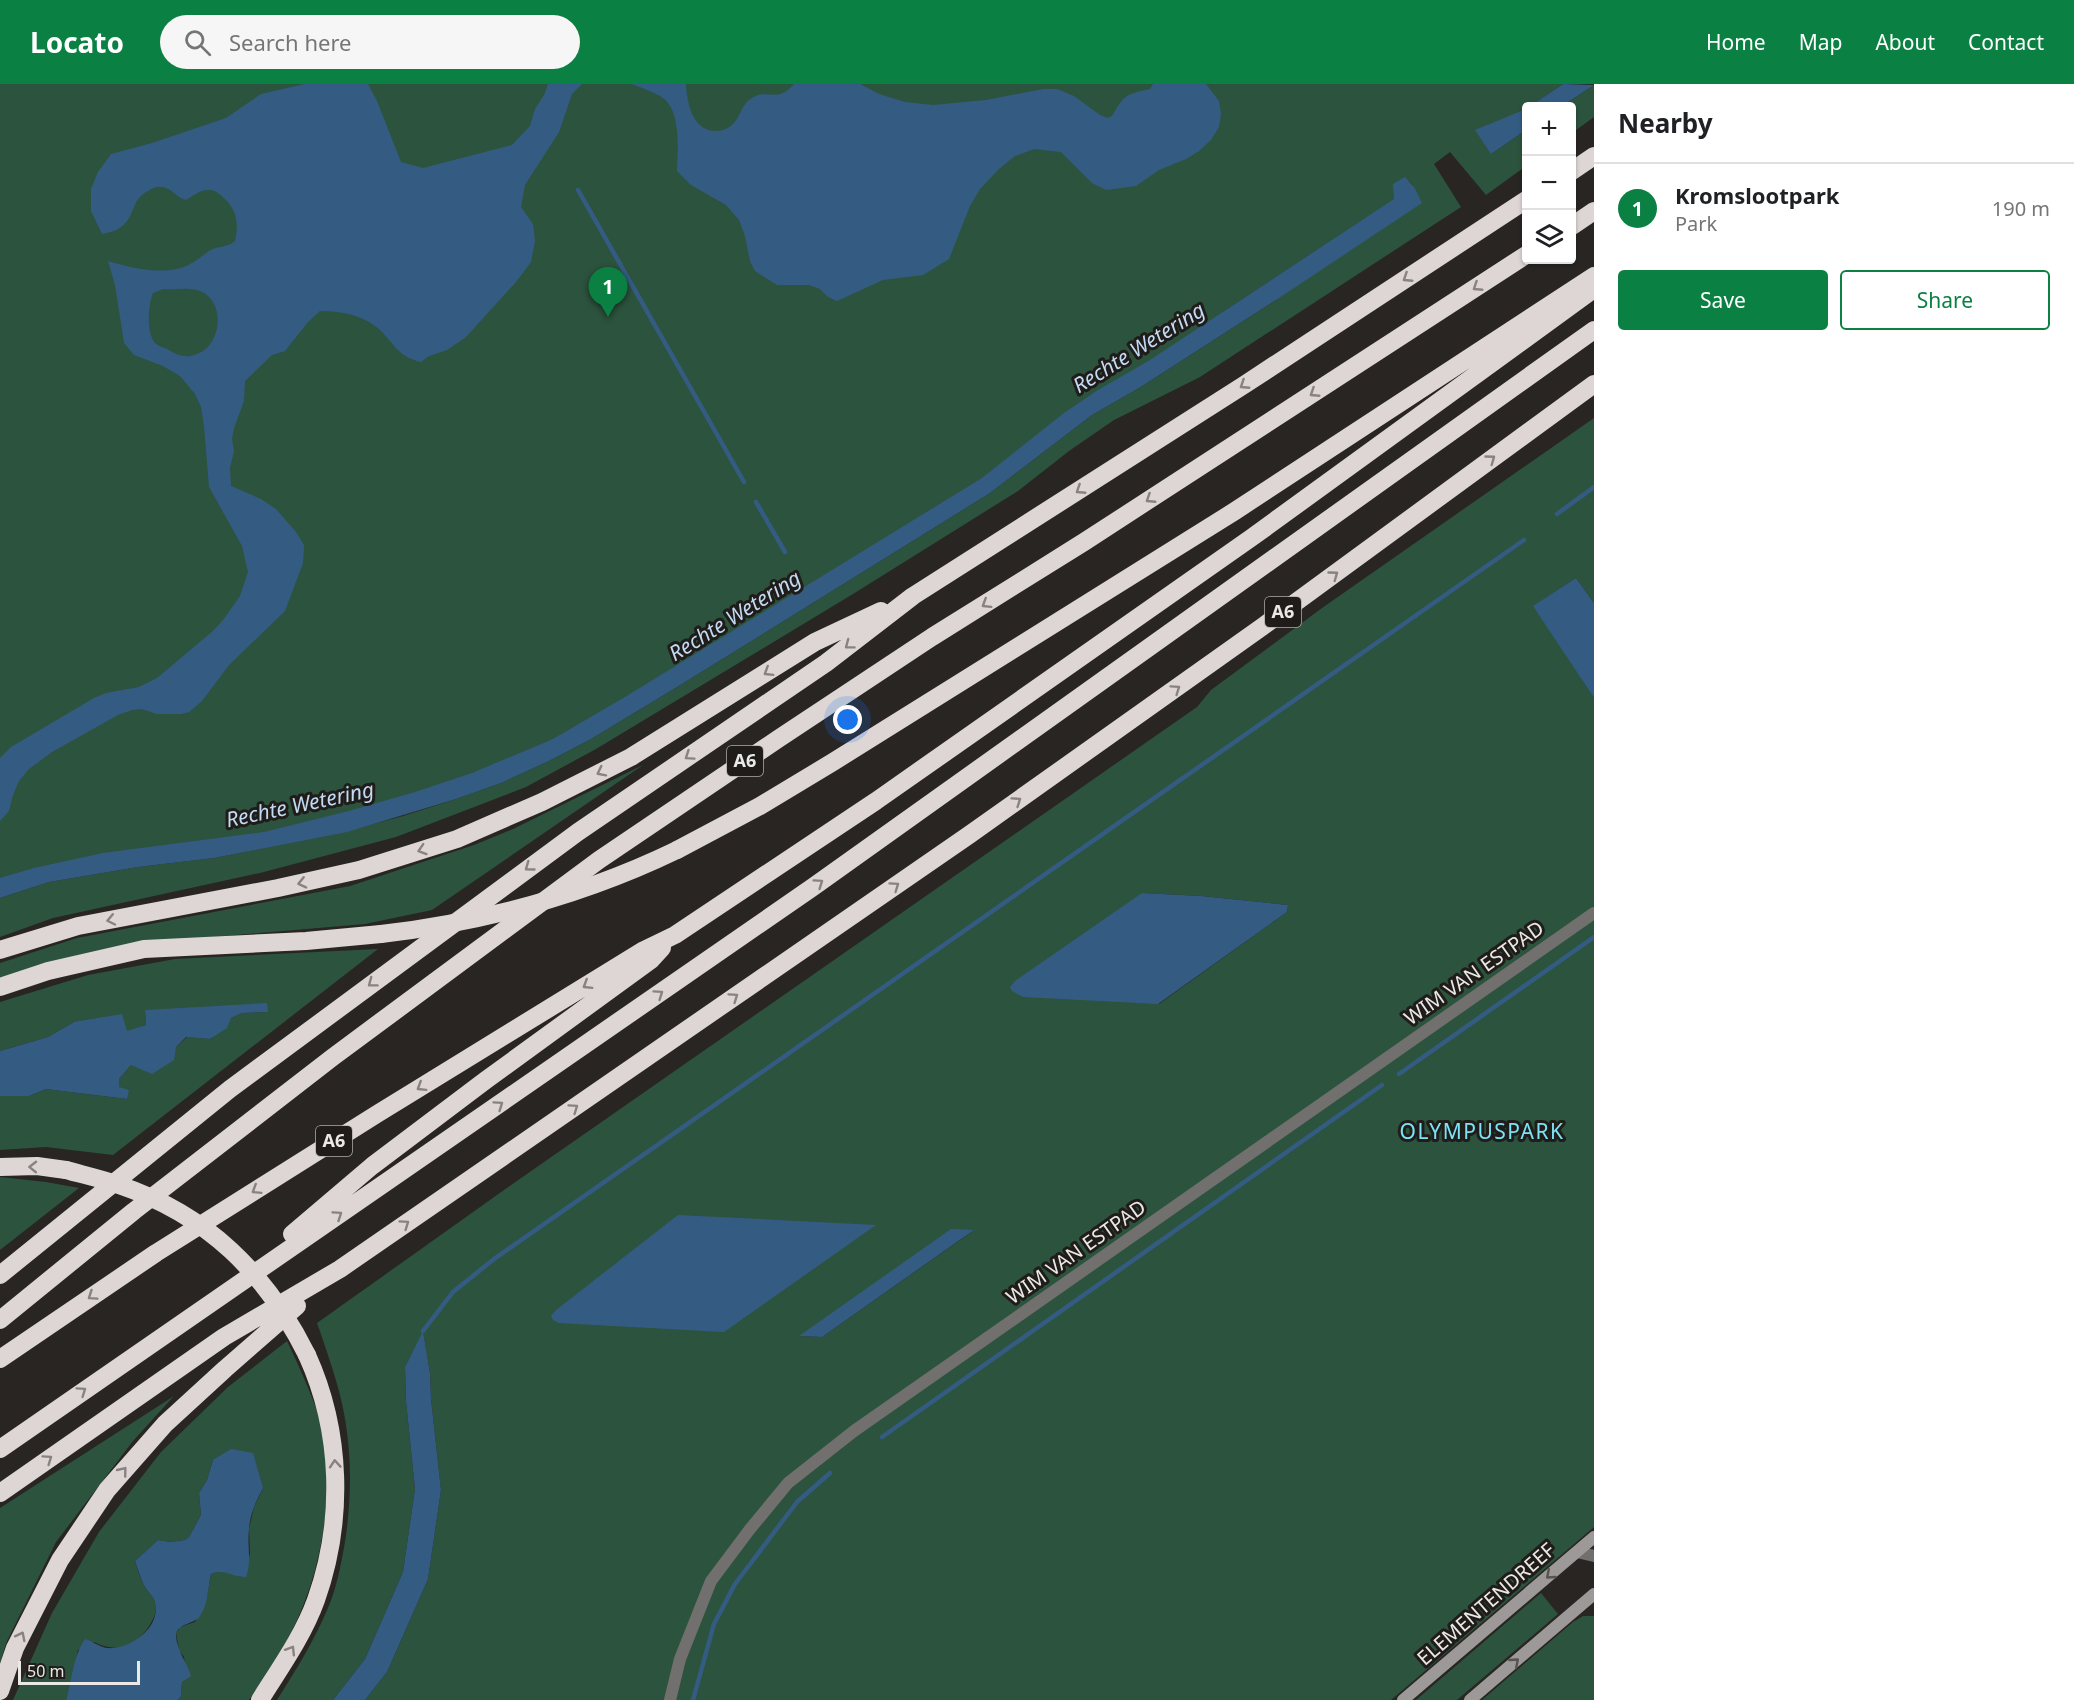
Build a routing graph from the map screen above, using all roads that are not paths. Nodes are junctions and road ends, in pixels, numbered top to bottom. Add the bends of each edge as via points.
1 (1594, 156) edge
2 (1576, 168) edge
3 (1522, 203) edge
4 (1594, 211) edge
5 (1576, 223) edge
6 (1522, 258) edge
7 (1594, 276) edge
8 (1594, 289) edge
9 (1594, 330) edge
10 (1594, 384) edge
11 (913, 596) junction
12 (1594, 913) edge
13 (675, 935) junction
14 (0, 950) edge
15 (0, 987) edge
16 (0, 1167) edge
17 (340, 1269) junction
18 (0, 1275) edge
19 (220, 1295) junction
20 (0, 1320) edge
21 (0, 1359) edge
22 (0, 1449) edge
23 (0, 1493) edge
24 (1594, 1537) edge
25 (1577, 1552) junction
26 (1594, 1556) edge
27 (1594, 1594) edge
28 (0, 1691) edge
29 (260, 1700) edge
30 (670, 1700) edge
31 (1403, 1700) edge
32 (1470, 1700) edge

1 - 2 highway
3 -> 11 highway, A6
4 - 5 highway
6 -> 20 highway, A6 via 932,637 599,860 333,1057
7 - 15 highway, A6, bridge via 1235,511 760,806 677,850 593,885 436,927 306,940 144,949 59,968
8 - 13 highway, A6 via 1241,545 885,794
19 -> 9 highway, A6 via 803,894
17 -> 10 highway, A6 via 969,835
11 -> 14 highway, A6 via 814,642 631,757 457,839 359,870 78,926
11 -> 18 highway, A6 via 826,663 578,832 337,1008
12 - 30 street, WIM VAN ESTPAD via 854,1431 788,1483 711,1581 680,1659
13 - 19 highway, A6 via 651,960 372,1166
13 -> 21 highway, A6 via 644,950 367,1120 156,1253
29 -> 16 highway, bridge via 298,1639 315,1601 333,1524 333,1436 324,1396 307,1355 258,1278 210,1231 156,1200 119,1185 66,1170
23 -> 17 highway, A6 via 225,1337
28 -> 17 highway, A6 via 15,1648 60,1560 128,1464 191,1398
22 -> 19 highway, A6
24 - 25 main road, ELEMENTENDREEF
25 - 26 street
25 -> 31 main road, ELEMENTENDREEF
32 -> 27 main road

